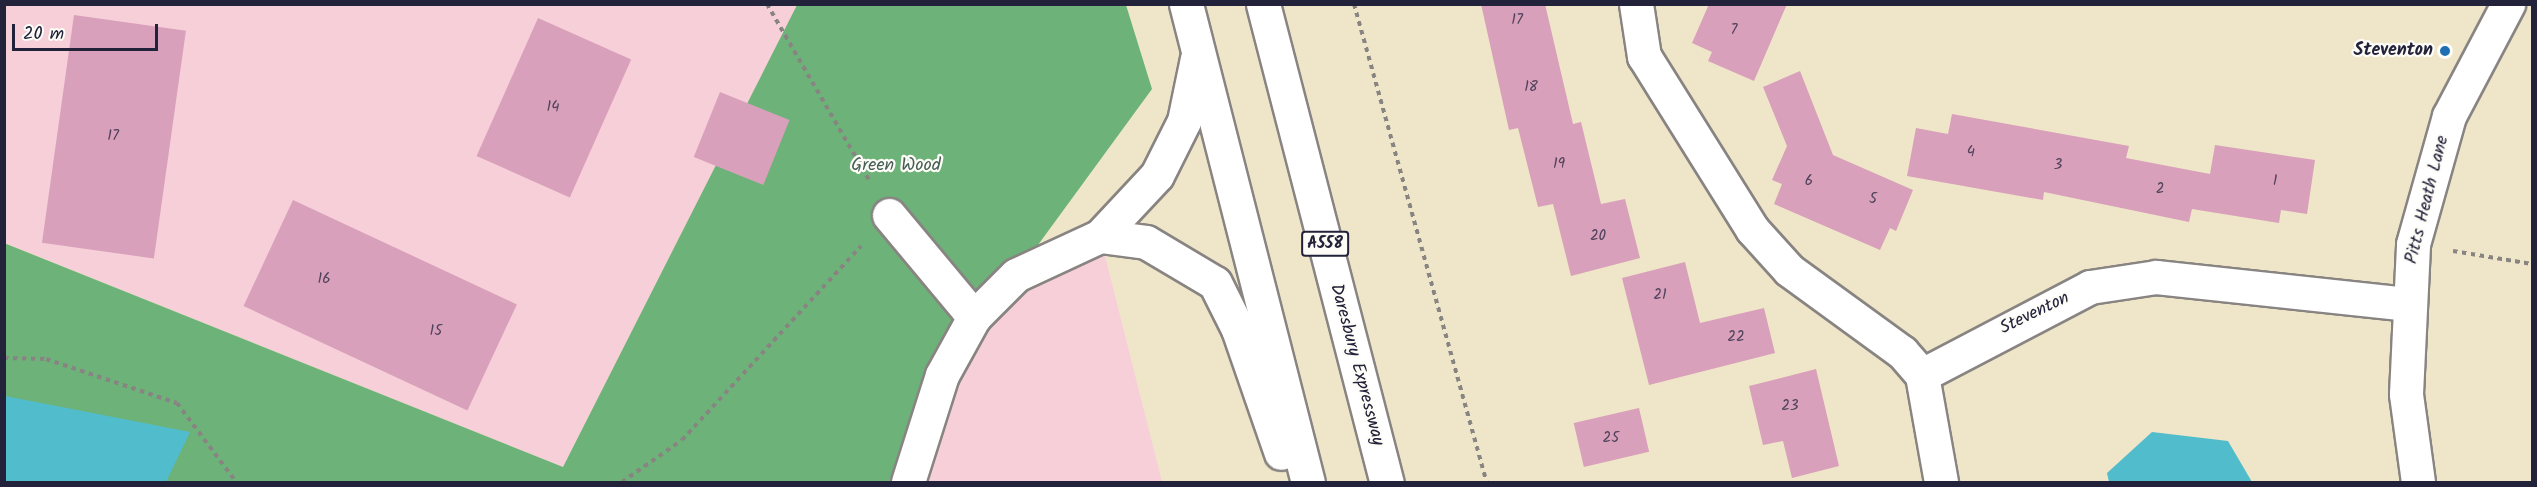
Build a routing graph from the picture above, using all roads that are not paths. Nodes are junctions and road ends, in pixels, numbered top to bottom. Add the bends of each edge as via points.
1 (1186, 4) edge
2 (1263, 4) edge
3 (1636, 4) edge
4 (2508, 4) edge
5 (1198, 51) junction
6 (889, 214) road end
7 (1100, 236) junction
8 (2407, 304) junction
9 (974, 317) junction
10 (1922, 375) junction
11 (908, 483) edge
12 (1292, 483) edge
13 (1308, 483) edge
14 (1387, 483) edge
15 (1941, 483) edge
16 (2418, 483) edge

1 - 5 street
2 - 14 street, Daresbury Expressway / A558
3 - 10 street via 1644,56 1752,229 1789,270 1902,352
4 - 8 street, Pitts Heath Lane via 2449,116 2414,244
5 - 7 street via 1184,121 1157,175
5 - 13 street
6 - 9 street
7 - 9 street via 1016,275
7 - 12 street via 1146,242 1215,283 1238,329
8 - 10 street, Steventon via 2156,277 2118,280 2080,292
8 - 16 street, Pitts Heath Lane via 2406,394
9 - 11 street via 942,375
10 - 15 street

